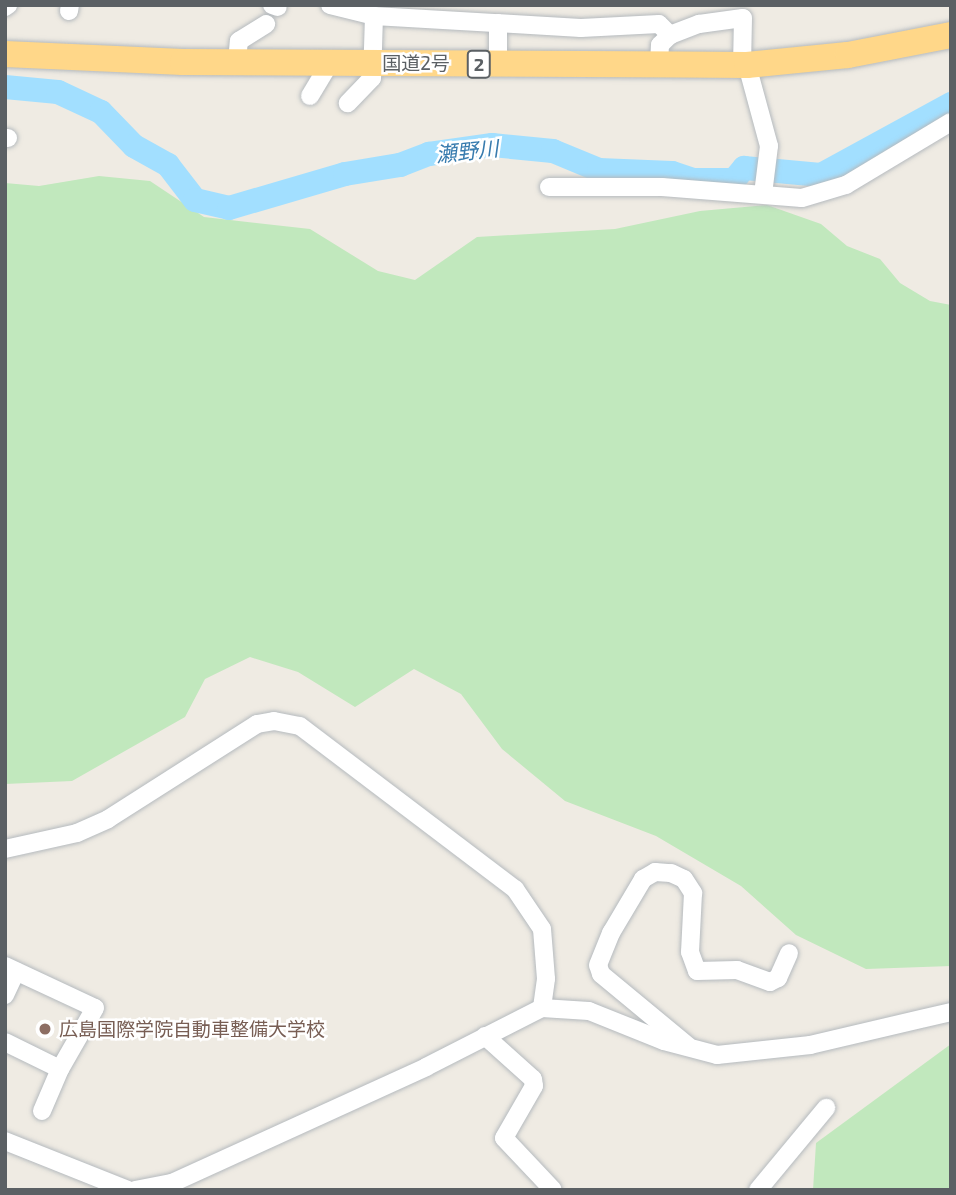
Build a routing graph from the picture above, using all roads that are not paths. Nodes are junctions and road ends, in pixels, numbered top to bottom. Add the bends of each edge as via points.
1 (330, 5) edge
2 (374, 16) junction
3 (498, 23) junction
4 (265, 24) dead end
5 (670, 35) junction
6 (951, 36) edge
7 (5, 54) edge
8 (237, 62) junction
9 (330, 62) junction
10 (373, 63) junction
11 (498, 64) junction
12 (659, 64) junction
13 (744, 65) junction
14 (310, 96) dead end
15 (348, 103) dead end
16 (951, 122) edge
17 (550, 187) dead end
18 (763, 194) dead end
19 (5, 849) edge
20 (789, 953) dead end
21 (11, 969) edge
22 (5, 995) edge
23 (542, 1009) junction
24 (951, 1012) edge
25 (485, 1036) junction
26 (5, 1042) edge
27 (693, 1051) junction
28 (60, 1069) junction
29 (825, 1108) dead end
30 (42, 1111) dead end
31 (11, 1146) edge
32 (764, 1187) edge
33 (128, 1190) edge
34 (135, 1190) edge
35 (553, 1190) edge

1 - 2 street
2 - 3 street
2 - 10 street
3 - 5 street via 606,29 659,24
3 - 11 street
4 - 8 street via 239,41
5 - 12 street via 660,44
5 - 13 street via 699,24 743,18
6 - 13 highway, 国道2号 / 2 via 848,55
7 - 8 highway, 国道2号 / 2
8 - 9 highway, 国道2号 / 2
9 - 10 highway, 国道2号 / 2
9 - 14 street
10 - 11 highway, 国道2号 / 2
10 - 15 street via 370,82
11 - 12 highway, 国道2号 / 2
12 - 13 highway, 国道2号 / 2
13 - 18 street via 769,146
16 - 17 street via 846,185 802,198 662,187
19 - 23 street via 77,833 108,819 257,724 274,721 300,726 515,889 542,929 546,979
20 - 27 street via 778,978 770,982 737,970 697,971 690,952 693,893 684,879 671,873 655,872 643,879 598,965 601,974
21 - 22 street
21 - 28 street via 95,1008
23 - 25 street
23 - 27 street via 589,1011
24 - 27 street via 758,1053
25 - 34 street via 172,1183
25 - 35 street via 533,1079 534,1086 504,1138
26 - 28 street
28 - 30 street
29 - 32 street
31 - 33 street

